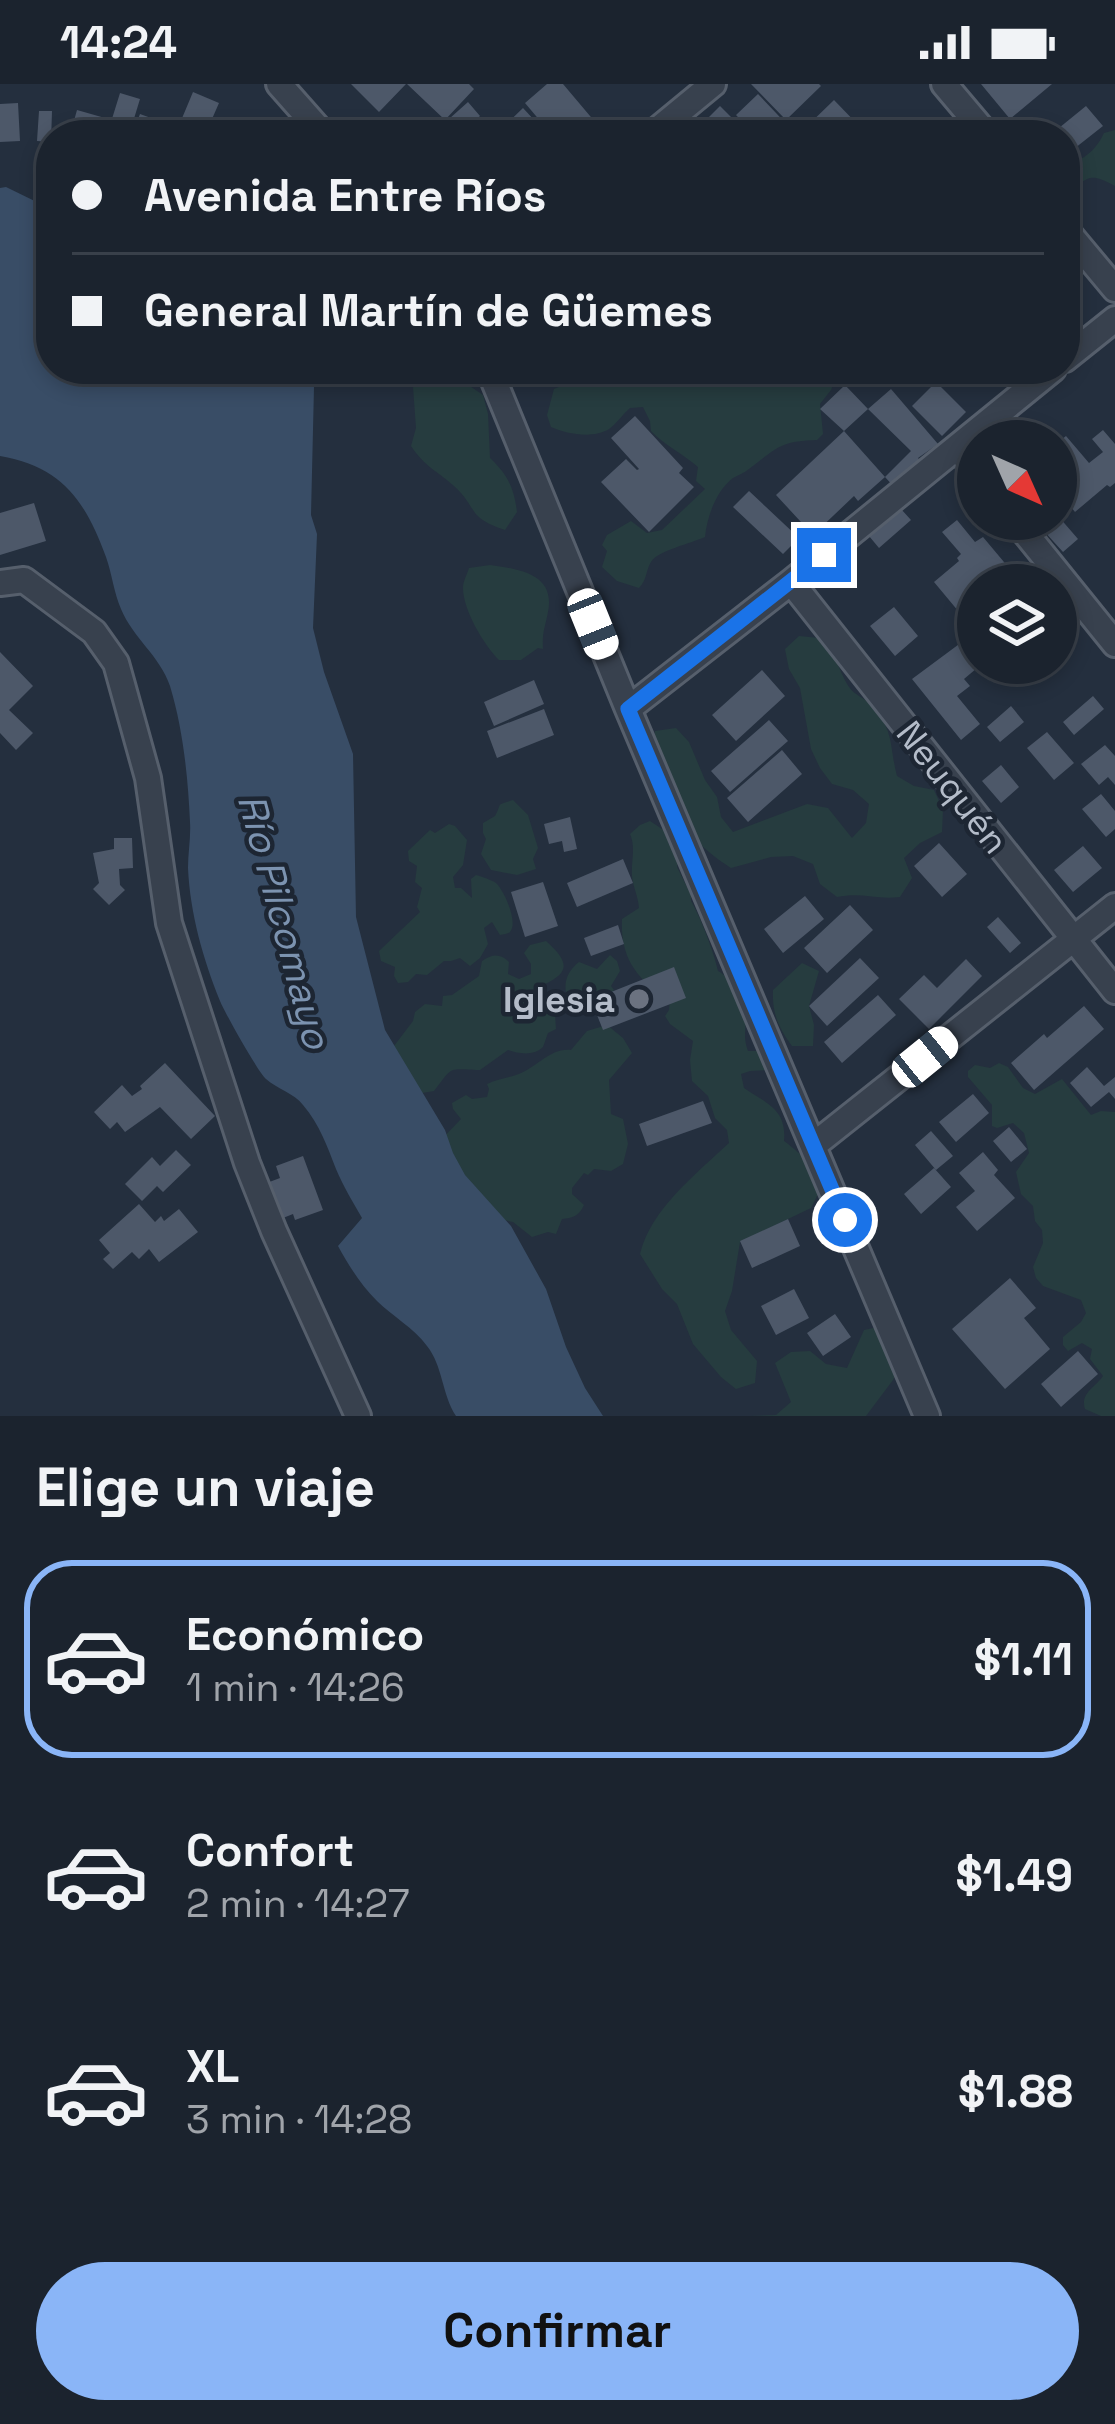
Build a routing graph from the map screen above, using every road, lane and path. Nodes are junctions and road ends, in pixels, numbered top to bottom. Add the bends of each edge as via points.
1 (280, 84) edge
2 (713, 84) edge
3 (944, 84) edge
4 (311, 120) edge
5 (670, 120) edge
6 (974, 120) edge
7 (1080, 247) edge
8 (1115, 289) edge
9 (1115, 319) edge
10 (1080, 347) edge
11 (496, 384) edge
12 (1035, 384) edge
13 (990, 420) edge
14 (957, 447) edge
15 (1031, 540) edge
16 (791, 582) junction
17 (0, 583) edge
18 (1115, 644) edge
19 (628, 709) junction
20 (1115, 906) edge
21 (1073, 939) junction
22 (1115, 992) edge
23 (814, 1145) junction
24 (358, 1416) edge
25 (927, 1416) edge

1 - 4 street
2 - 5 street
3 - 6 street
7 - 8 street
9 - 10 street
11 - 19 street
12 - 13 street
14 - 16 street
15 - 18 street
16 - 19 street
16 - 21 street, Neuquén
17 - 24 street via 24,580 94,632 116,663 148,778 169,923 247,1163
19 - 23 street
20 - 21 street
21 - 22 street, Neuquén
21 - 23 street
23 - 25 street

